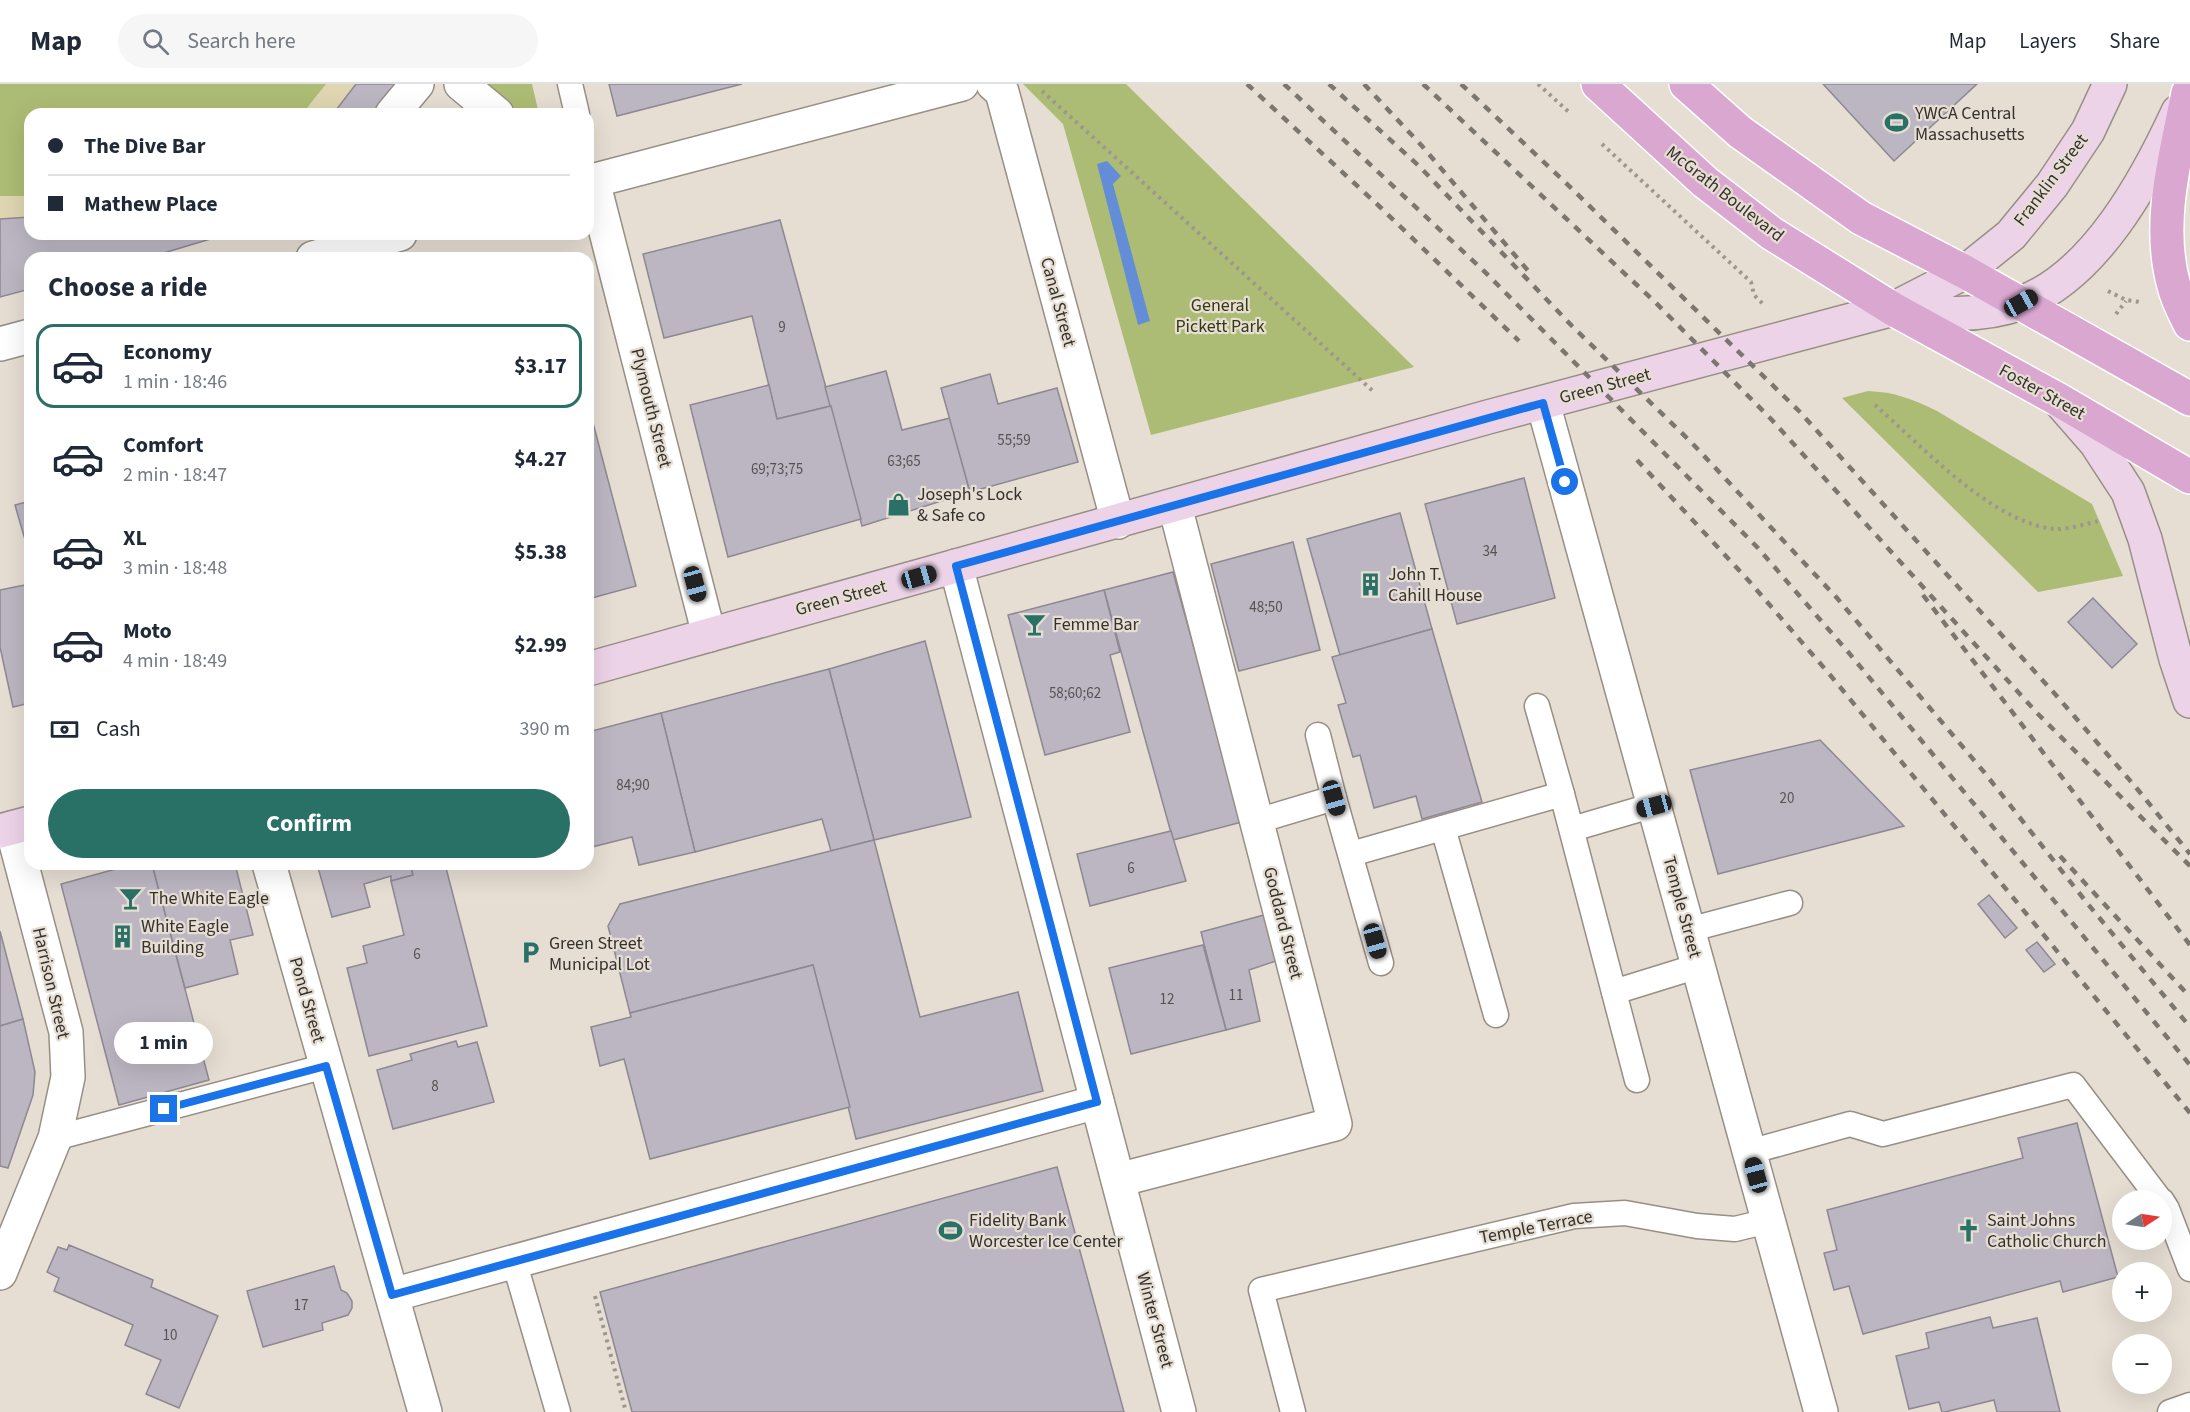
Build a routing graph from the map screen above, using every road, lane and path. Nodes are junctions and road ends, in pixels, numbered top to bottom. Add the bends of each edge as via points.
1 (417, 84) edge
2 (461, 84) edge
3 (570, 84) edge
4 (962, 84) edge
5 (993, 84) edge
6 (1035, 84) edge
7 (1538, 84) edge
8 (1598, 84) edge
9 (1686, 84) edge
10 (2110, 84) edge
11 (2189, 90) edge
12 (397, 108) edge
13 (490, 108) edge
14 (576, 108) edge
15 (1573, 116) dead end
16 (1599, 140) dead end
17 (594, 173) edge
18 (594, 189) edge
19 (378, 240) edge
20 (335, 252) edge
21 (1965, 272) junction
22 (2102, 288) dead end
23 (1754, 295) dead end
24 (2126, 300) junction
25 (2021, 303) junction
26 (2146, 303) dead end
27 (1893, 309) junction
28 (2114, 317) dead end
29 (2190, 324) edge
30 (24, 338) edge
31 (0, 344) edge
32 (1374, 392) dead end
33 (2190, 399) edge
34 (2059, 400) junction
35 (1543, 403) junction
36 (1875, 405) dead end
37 (2190, 477) edge
38 (1175, 506) junction
39 (2103, 520) dead end
40 (1118, 522) junction
41 (956, 566) junction
42 (709, 635) junction
43 (594, 667) edge
44 (2190, 701) edge
45 (1537, 706) dead end
46 (1318, 735) dead end
47 (1562, 794) junction
48 (1334, 798) junction
49 (1654, 806) junction
50 (1257, 821) junction
51 (14, 828) edge
52 (1443, 828) junction
53 (1572, 829) junction
54 (1351, 854) junction
55 (24, 867) edge
56 (25, 870) edge
57 (271, 870) edge
58 (1790, 903) dead end
59 (1688, 930) junction
60 (1381, 963) dead end
61 (1698, 966) junction
62 (1614, 992) junction
63 (1496, 1015) dead end
64 (326, 1066) junction
65 (1637, 1080) dead end
66 (1097, 1102) junction
67 (55, 1138) junction
68 (1749, 1152) junction
69 (1118, 1180) junction
70 (2153, 1190) edge
71 (1768, 1221) junction
72 (2172, 1222) edge
73 (514, 1261) junction
74 (2190, 1269) edge
75 (0, 1273) edge
76 (392, 1295) junction
77 (595, 1296) dead end
78 (2190, 1405) edge
79 (425, 1412) edge
80 (558, 1412) edge
81 (626, 1412) edge
82 (1179, 1412) edge
83 (1293, 1412) edge
84 (1821, 1412) edge
85 (2170, 1412) edge

1 - 12 street
2 - 13 street
3 - 14 lane
4 - 17 street
5 - 40 street, Canal Street via 1002,92
6 - 32 path
7 - 15 path
8 - 27 main road, McGrath Boulevard via 1738,210
9 - 21 main road via 1740,132 1862,218
10 - 21 main road, Franklin Street via 2088,131 2052,185 2011,235
11 - 25 main road via 2154,165 2127,210 2072,271
11 - 29 main road via 2167,206 2167,226 2174,287
16 - 23 path via 1751,282
18 - 42 street, Plymouth Street
19 - 20 street
21 - 25 main road
21 - 27 main road, Franklin Street
22 - 24 path
24 - 26 path
24 - 28 path
25 - 27 main road via 1942,314
25 - 33 main road
27 - 34 main road, Foster Street
27 - 35 main road, Green Street
30 - 31 street
34 - 37 main road, Foster Street
34 - 44 main road via 2096,443 2128,492
35 - 38 main road, Green Street
35 - 49 street, Temple Street
36 - 39 path via 1959,479 2015,518 2055,529
38 - 40 main road, Green Street
38 - 50 street, Goddard Street
40 - 41 main road, Green Street
41 - 42 main road, Green Street
41 - 66 street, Winter Street
42 - 43 main road, Green Street
45 - 47 lane
46 - 48 lane
47 - 52 lane
47 - 53 lane
48 - 50 lane
48 - 54 lane
49 - 53 lane
49 - 59 street, Temple Street
50 - 69 street, Goddard Street via 1335,1124
51 - 55 street, Harrison Street
52 - 54 lane
52 - 63 lane
53 - 62 lane
54 - 60 lane
56 - 67 street, Harrison Street via 66,1032 68,1077
57 - 64 street, Pond Street
58 - 59 lane
59 - 61 street, Temple Street
61 - 62 lane
61 - 68 street, Temple Street
62 - 65 lane
64 - 67 lane
64 - 76 street, Pond Street
66 - 69 street, Winter Street
66 - 73 street
67 - 75 street, Harrison Street
68 - 70 lane via 1850,1124 1883,1134 2073,1085
68 - 71 street, Temple Street
69 - 82 street, Winter Street
71 - 83 lane, Temple Terrace via 1735,1229 1625,1213 1574,1216 1261,1290
71 - 84 street, Temple Street
72 - 74 lane
73 - 76 street
73 - 80 lane
76 - 79 street, Pond Street
77 - 81 path
78 - 85 lane

